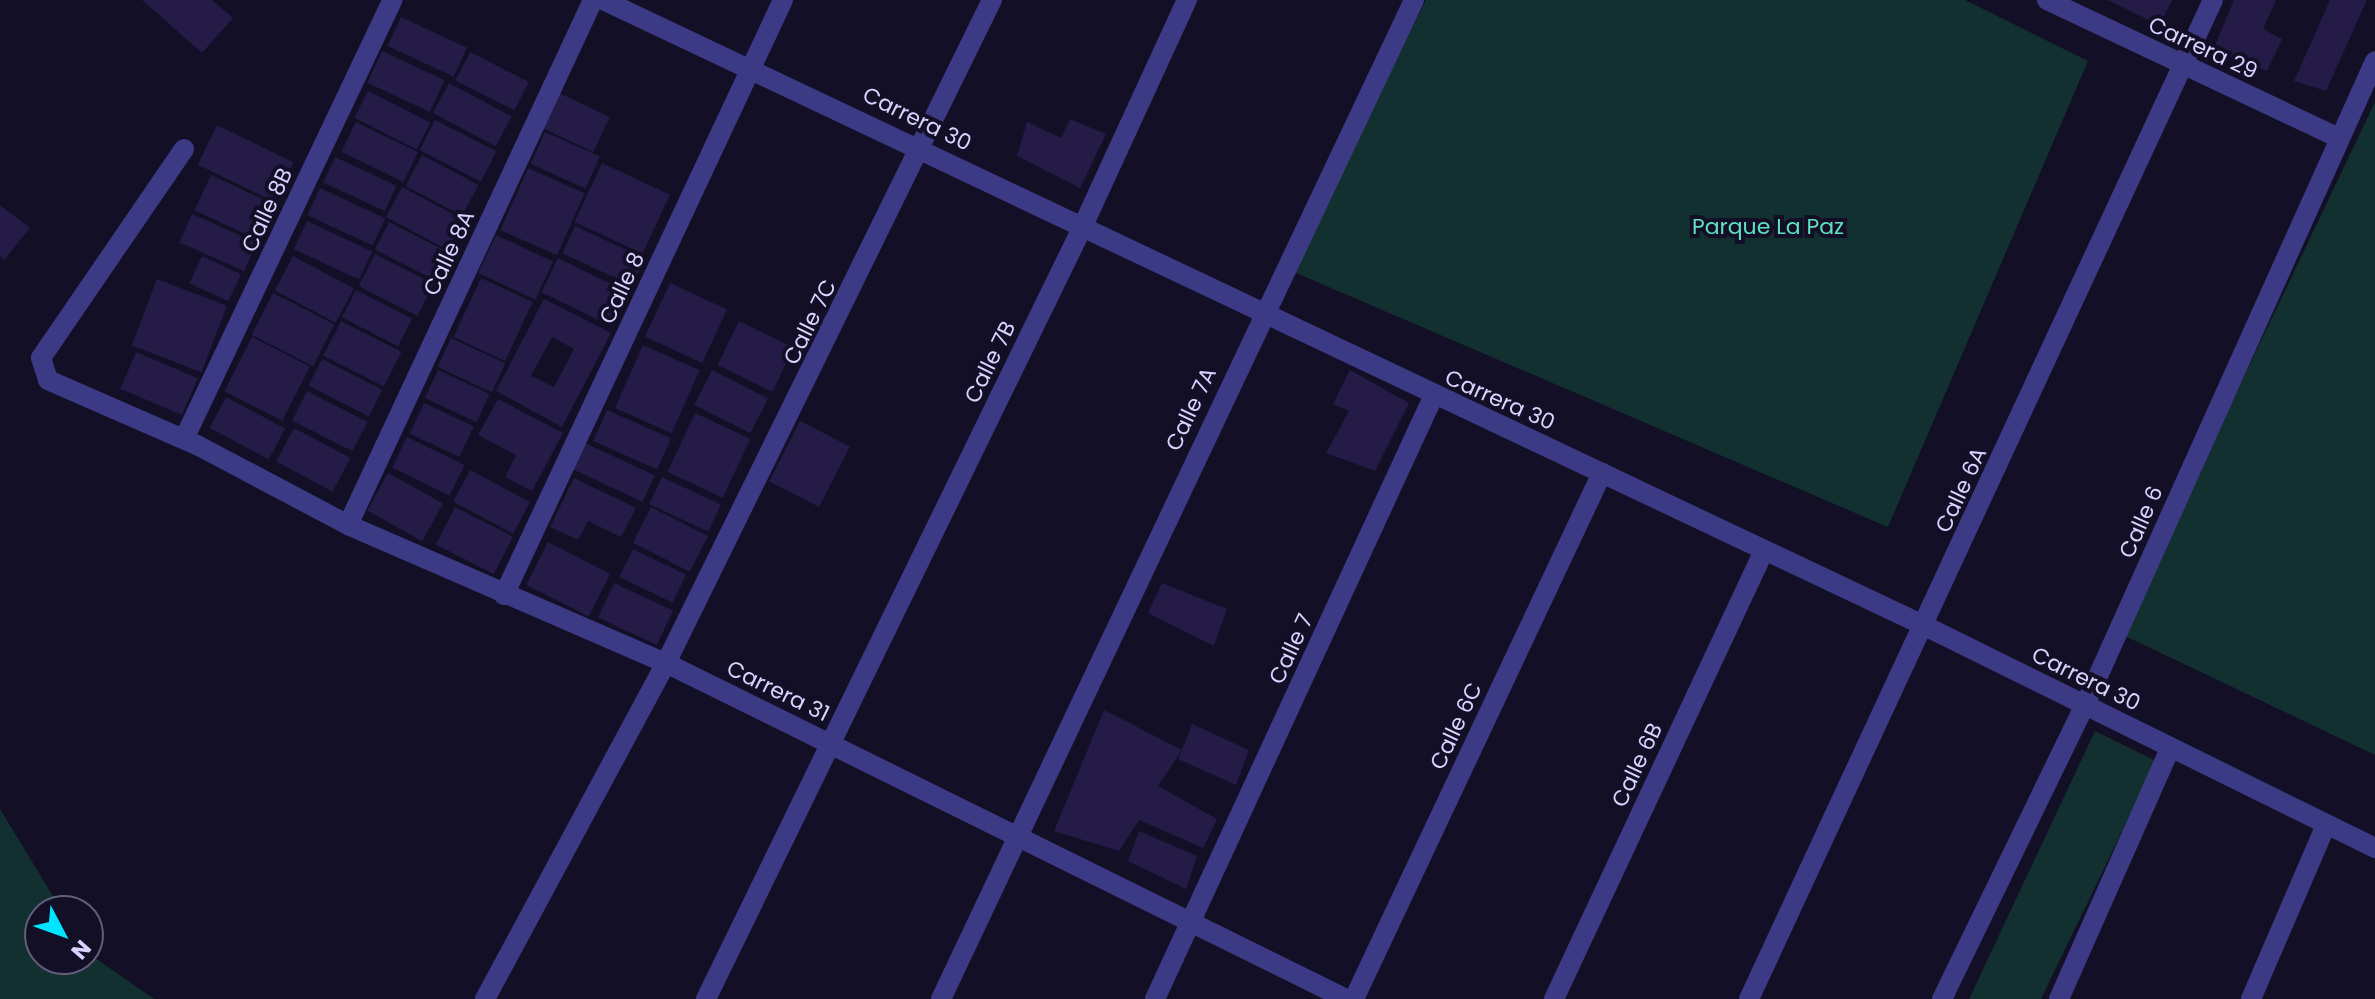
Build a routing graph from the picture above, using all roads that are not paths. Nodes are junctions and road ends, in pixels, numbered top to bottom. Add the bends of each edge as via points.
1 (392, 0) edge
2 (593, 0) edge
3 (603, 0) edge
4 (783, 0) edge
5 (992, 0) edge
6 (1187, 0) edge
7 (1414, 0) edge
8 (2047, 0) edge
9 (2213, 0) edge
10 (2375, 61) edge
11 (2182, 66) junction
12 (752, 68) junction
13 (2339, 138) junction
14 (924, 148) junction
15 (184, 149) dead end
16 (1082, 228) junction
17 (1262, 312) junction
18 (1433, 397) junction
19 (184, 439) junction
20 (1602, 473) junction
21 (348, 525) junction
22 (1764, 551) junction
23 (504, 595) junction
24 (1925, 626) junction
25 (666, 663) junction
26 (2085, 705) junction
27 (830, 742) junction
28 (2170, 748) junction
29 (2325, 827) junction
30 (1019, 841) junction
31 (2375, 848) edge
32 (1193, 921) junction
33 (485, 999) edge
34 (706, 999) edge
35 (941, 999) edge
36 (1155, 999) edge
37 (1346, 999) edge
38 (1354, 999) edge
39 (1554, 999) edge
40 (1749, 999) edge
41 (1942, 999) edge
42 (2059, 999) edge
43 (2251, 999) edge

1 - 19 street, Calle 8B
2 - 21 street, Calle 8A
3 - 12 street, Carrera 30
4 - 12 street, Calle 8
5 - 14 street, Calle 7C
6 - 16 street, Calle 7B
7 - 17 street, Calle 7A
8 - 11 street, Carrera 29
9 - 11 street, Calle 6A
10 - 13 street, Calle 6
11 - 13 street, Carrera 29
11 - 24 street, Calle 6A
12 - 14 street, Carrera 30
12 - 23 street, Calle 8
13 - 26 street, Calle 6
14 - 16 street, Carrera 30
14 - 25 street, Calle 7C
15 - 19 street, Carrera 31 via 41,358 48,380
16 - 17 street, Carrera 30
16 - 27 street, Calle 7B
17 - 18 street, Carrera 30
17 - 30 street, Calle 7A
18 - 20 street, Carrera 30
18 - 32 street, Calle 7
19 - 21 street, Carrera 31
20 - 22 street, Carrera 30
20 - 38 street, Calle 6C
21 - 23 street, Carrera 31
22 - 24 street, Carrera 30
22 - 39 street, Calle 6B
23 - 25 street, Carrera 31
24 - 26 street, Carrera 30
24 - 40 street, Calle 6A
25 - 27 street, Carrera 31
25 - 33 street, Calle 7C
26 - 28 street, Carrera 30
26 - 41 street, Calle 6
27 - 30 street, Carrera 31
27 - 34 street, Calle 7B
28 - 29 street, Carrera 30
28 - 42 street
29 - 31 street, Carrera 30
29 - 43 street
30 - 32 street, Carrera 31
30 - 35 street, Calle 7A
32 - 36 street, Calle 7
32 - 37 street, Carrera 31

